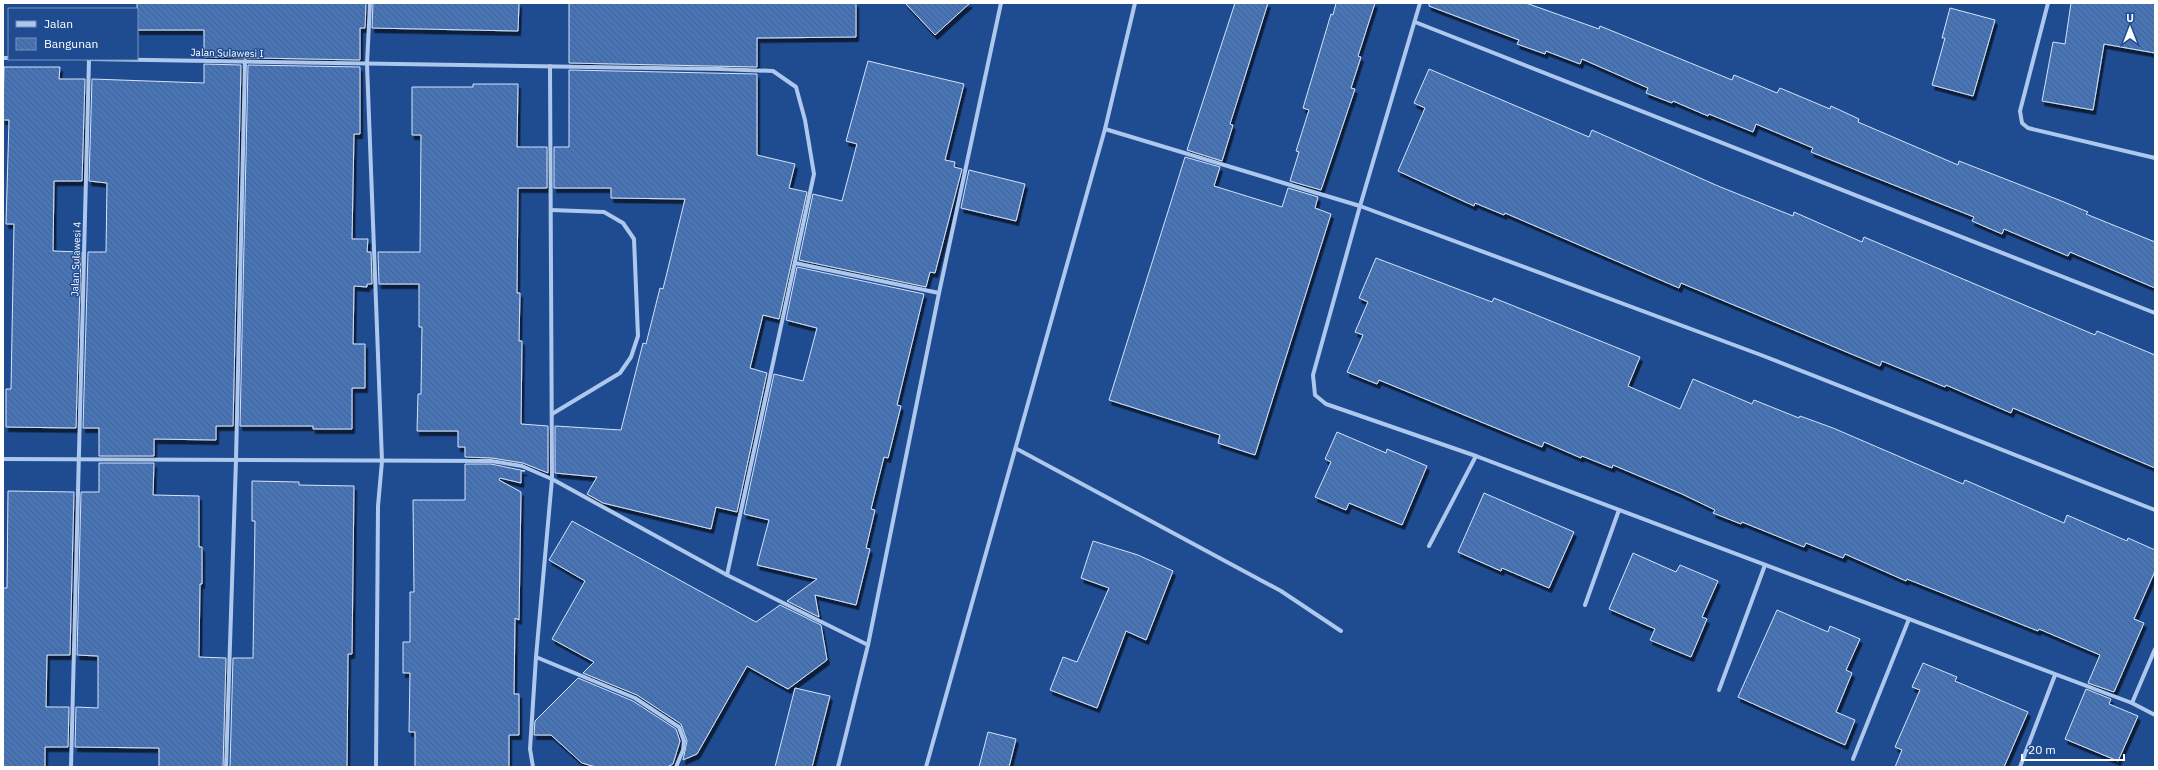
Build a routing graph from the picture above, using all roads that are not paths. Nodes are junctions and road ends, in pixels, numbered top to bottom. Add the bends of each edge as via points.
1 (370, 3) edge
2 (1001, 3) edge
3 (1135, 3) edge
4 (1420, 3) edge
5 (2048, 3) edge
6 (1414, 22) junction
7 (89, 60) edge
8 (138, 60) edge
9 (245, 61) junction
10 (367, 64) junction
11 (550, 66) junction
12 (1106, 129) junction
13 (2155, 158) edge
14 (1360, 206) junction
15 (551, 210) junction
16 (795, 263) junction
17 (939, 293) junction
18 (2155, 313) edge
19 (552, 414) junction
20 (1017, 449) junction
21 (1476, 456) junction
22 (3, 459) edge
23 (79, 459) junction
24 (236, 460) junction
25 (382, 462) junction
26 (552, 479) junction
27 (1618, 510) junction
28 (2155, 510) edge
29 (1429, 546) dead end
30 (1765, 566) junction
31 (727, 575) junction
32 (1585, 605) dead end
33 (1909, 619) junction
34 (1341, 631) dead end
35 (868, 645) junction
36 (2155, 649) edge
37 (536, 657) junction
38 (2055, 674) junction
39 (1718, 690) dead end
40 (2132, 703) junction
41 (2155, 715) edge
42 (1853, 759) dead end
43 (71, 767) edge
44 (226, 767) edge
45 (376, 767) edge
46 (533, 767) edge
47 (676, 767) edge
48 (838, 767) edge
49 (926, 767) edge
50 (2020, 767) edge

1 - 10 street
2 - 17 street
3 - 12 street
4 - 6 street
5 - 13 street via 2020,111 2022,122 2028,128
6 - 14 street
6 - 18 street
7 - 23 street, Jalan Sulawesi 4
8 - 9 street, Jalan Sulawesi I
9 - 10 street, Jalan Sulawesi I
9 - 24 street
10 - 11 street, Jalan Sulawesi I
10 - 25 street
11 - 15 street
11 - 16 street, Jalan Sulawesi I via 773,71 796,87 805,120 814,174
12 - 14 street
12 - 20 street
14 - 21 street via 1313,376 1315,395 1326,404
14 - 28 street via 1761,355
15 - 19 street
15 - 19 street via 604,212 624,223 634,239 638,336 631,357 620,373
16 - 17 street
16 - 31 street, Jalan Sulawesi I
17 - 35 street
19 - 26 street
20 - 34 street via 1281,591
20 - 49 street
21 - 27 street
21 - 29 street
22 - 23 street
23 - 24 street
23 - 43 street, Jalan Sulawesi 4
24 - 25 street
24 - 44 street
25 - 26 street via 491,462 522,466
25 - 45 street via 378,506
26 - 31 street
26 - 37 street
27 - 30 street
27 - 32 street
30 - 33 street
30 - 39 street
31 - 35 street
33 - 38 street
33 - 42 street
35 - 48 street
36 - 40 street
37 - 46 street via 530,749
37 - 47 street via 635,698 679,727 684,741
38 - 40 street
38 - 50 street
40 - 41 street

